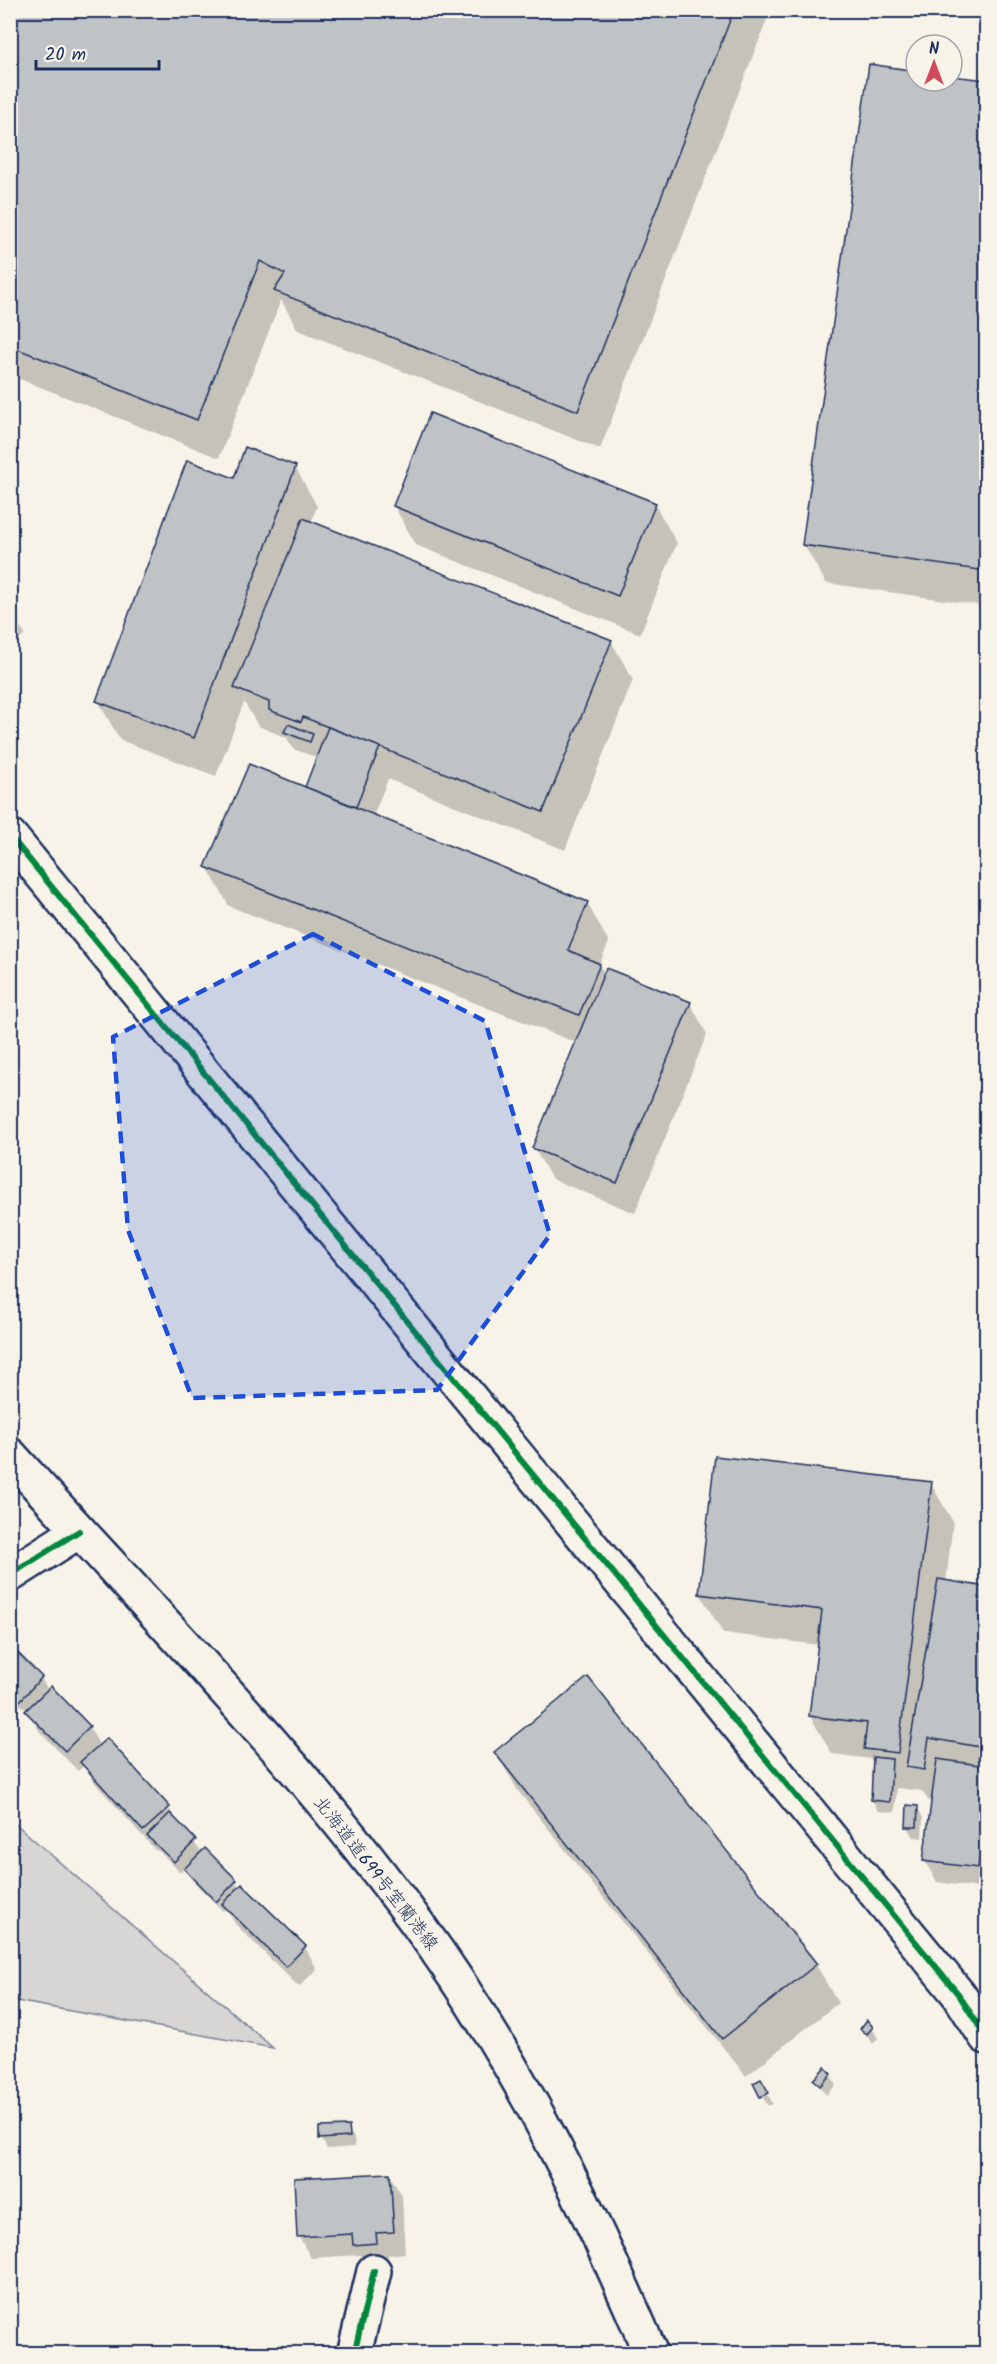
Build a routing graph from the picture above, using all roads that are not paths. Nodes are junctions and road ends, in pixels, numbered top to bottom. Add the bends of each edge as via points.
1 (10, 836) edge
2 (10, 1455) edge
3 (79, 1531) junction
4 (10, 1575) edge
5 (987, 2037) edge
6 (374, 2271) dead end
7 (354, 2354) edge
8 (651, 2354) edge

1 - 5 street via 959,1995
2 - 3 street, 北海道道699号室蘭港線
3 - 4 street
3 - 8 street, 北海道道699号室蘭港線 via 262,1732 418,1923 496,2040 570,2174
6 - 7 street

